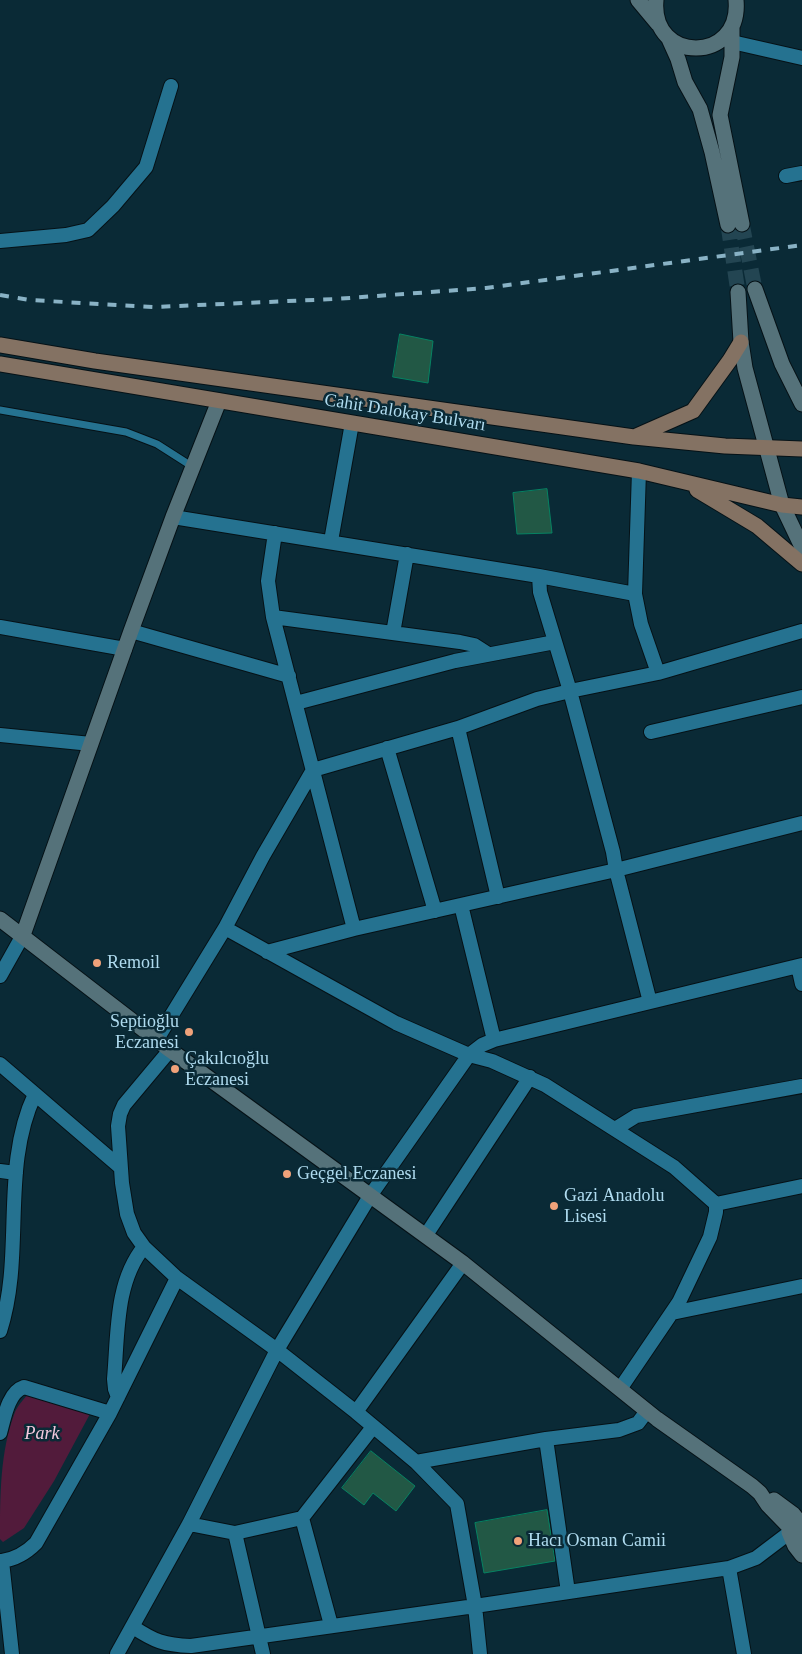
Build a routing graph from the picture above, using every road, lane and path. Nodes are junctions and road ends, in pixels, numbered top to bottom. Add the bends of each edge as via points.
1 (638, 0) edge
2 (656, 0) edge
3 (736, 0) edge
4 (659, 25) junction
5 (732, 35) junction
6 (670, 39) junction
7 (802, 58) edge
8 (171, 86) dead end
9 (802, 173) edge
10 (786, 176) dead end
11 (0, 241) edge
12 (755, 289) tunnel mouth
13 (738, 292) tunnel mouth
14 (741, 342) junction
15 (0, 345) edge
16 (0, 364) edge
17 (219, 401) junction
18 (802, 404) edge
19 (0, 410) edge
20 (352, 423) junction
21 (634, 437) junction
22 (767, 447) junction
23 (802, 449) edge
24 (193, 467) junction
25 (639, 471) junction
26 (685, 483) junction
27 (782, 505) junction
28 (802, 507) edge
29 (174, 517) junction
30 (275, 533) junction
31 (331, 541) junction
32 (802, 547) edge
33 (407, 554) junction
34 (802, 564) edge
35 (539, 576) junction
36 (635, 594) junction
37 (273, 617) junction
38 (0, 627) edge
39 (802, 630) edge
40 (132, 631) junction
41 (393, 633) junction
42 (555, 642) junction
43 (125, 649) junction
44 (488, 654) junction
45 (658, 673) junction
46 (289, 676) junction
47 (570, 690) junction
48 (802, 697) edge
49 (296, 703) junction
50 (458, 728) junction
51 (651, 732) dead end
52 (0, 735) edge
53 (91, 744) junction
54 (387, 748) junction
55 (313, 770) junction
56 (802, 823) edge
57 (616, 870) junction
58 (498, 896) junction
59 (461, 905) junction
60 (434, 911) junction
61 (0, 919) edge
62 (225, 928) junction
63 (354, 929) junction
64 (23, 935) junction
65 (267, 952) junction
66 (800, 965) edge
67 (0, 976) edge
68 (802, 984) edge
69 (650, 1002) junction
70 (157, 1039) junction
71 (494, 1040) junction
72 (170, 1050) junction
73 (469, 1055) junction
74 (0, 1064) edge
75 (530, 1077) junction
76 (802, 1086) edge
77 (35, 1094) junction
78 (616, 1128) junction
79 (120, 1167) junction
80 (0, 1171) edge
81 (16, 1173) junction
82 (802, 1186) edge
83 (370, 1196) junction
84 (716, 1204) junction
85 (426, 1235) junction
86 (144, 1247) junction
87 (463, 1263) junction
88 (177, 1278) junction
89 (802, 1286) edge
90 (672, 1313) junction
91 (0, 1330) edge
92 (276, 1350) junction
93 (620, 1389) junction
94 (118, 1397) junction
95 (5, 1400) edge
96 (648, 1411) junction
97 (356, 1412) junction
98 (110, 1413) junction
99 (373, 1427) junction
100 (0, 1433) edge
101 (546, 1440) junction
102 (416, 1462) junction
103 (302, 1518) junction
104 (189, 1524) junction
105 (796, 1525) edge
106 (235, 1534) junction
107 (802, 1555) edge
108 (1, 1561) edge
109 (729, 1568) junction
110 (568, 1592) junction
111 (475, 1606) junction
112 (331, 1625) junction
113 (133, 1627) junction
114 (259, 1636) junction
115 (12, 1654) edge
116 (117, 1654) edge
117 (263, 1654) edge
118 (480, 1654) edge
119 (744, 1654) edge

1 - 4 street
2 - 4 street
3 - 5 street
4 - 6 street
5 - 6 street via 702,48 685,47
5 - 6 street via 732,57 720,115 735,224 700,109 685,82
5 - 7 street
8 - 11 street via 146,168 88,230
9 - 10 street
12 - 18 street via 782,364
13 - 14 street
14 - 21 main road via 693,410
14 - 22 street
15 - 21 main road, Cahit Dalokay Bulvarı
16 - 17 main road, Cahit Dalokay Bulvarı
17 - 20 main road, Cahit Dalokay Bulvarı
17 - 24 street
19 - 24 lane via 126,432 164,448
20 - 25 main road, Cahit Dalokay Bulvarı
20 - 31 street
21 - 22 main road, Cahit Dalokay Bulvarı
22 - 23 main road, Cahit Dalokay Bulvarı
22 - 27 street
24 - 29 street
25 - 26 main road, Cahit Dalokay Bulvarı
25 - 36 street
26 - 27 main road, Cahit Dalokay Bulvarı
26 - 34 main road via 757,526
27 - 28 main road, Cahit Dalokay Bulvarı
27 - 32 street
29 - 30 street
29 - 40 street
30 - 31 street
30 - 37 street via 268,582
31 - 33 street
33 - 35 street
33 - 41 street
35 - 36 street
35 - 42 street via 540,592
36 - 45 street
37 - 41 street
37 - 46 street
38 - 43 street
39 - 45 street
40 - 43 street
40 - 46 street
41 - 44 street via 467,643
42 - 44 street
42 - 47 street
43 - 53 street
44 - 49 street
45 - 47 street
46 - 49 street
47 - 50 street
47 - 57 street
48 - 51 street
49 - 55 street
50 - 54 street
50 - 58 street
52 - 53 street
53 - 64 street
54 - 55 street
54 - 60 street
55 - 62 street
55 - 63 street
56 - 57 street
57 - 58 street
57 - 69 street
58 - 59 street
59 - 60 street
59 - 71 street
60 - 63 street
61 - 64 street
62 - 65 street
62 - 70 street
63 - 65 street
64 - 67 street
64 - 70 street
65 - 73 street via 396,1023
66 - 68 street
66 - 69 street
69 - 71 street
70 - 72 street
71 - 73 street
72 - 79 street via 120,1114
72 - 83 street
73 - 75 street
73 - 83 street
74 - 77 street
75 - 78 street
75 - 85 street
76 - 78 street via 636,1116
77 - 79 street
77 - 81 street via 22,1130
78 - 84 street via 674,1167
79 - 86 street via 127,1214
80 - 81 street
81 - 91 street via 12,1276
82 - 84 street
83 - 85 street
83 - 92 street
84 - 90 street via 710,1237
85 - 87 street
86 - 88 street
86 - 94 street via 128,1271 122,1293 114,1379
87 - 93 street
87 - 97 street
88 - 92 street
88 - 94 street
89 - 90 street
90 - 93 street
92 - 97 street
92 - 104 street
93 - 96 street
94 - 98 street
95 - 98 street via 24,1387
95 - 100 street
96 - 101 street via 638,1423 619,1430
96 - 105 street via 760,1492 768,1504
97 - 99 street
98 - 108 street via 36,1543 24,1554
99 - 102 street
99 - 103 street
101 - 102 street
101 - 110 street
102 - 111 street via 457,1504
103 - 106 street
103 - 112 street
104 - 106 street
104 - 113 street
105 - 107 street via 795,1546
105 - 109 street via 756,1558
106 - 114 street
108 - 115 street
109 - 110 street
109 - 119 street
110 - 111 street
111 - 112 street
111 - 118 street
112 - 114 street
113 - 114 street via 151,1639 171,1645 191,1646
113 - 116 street
114 - 117 street

